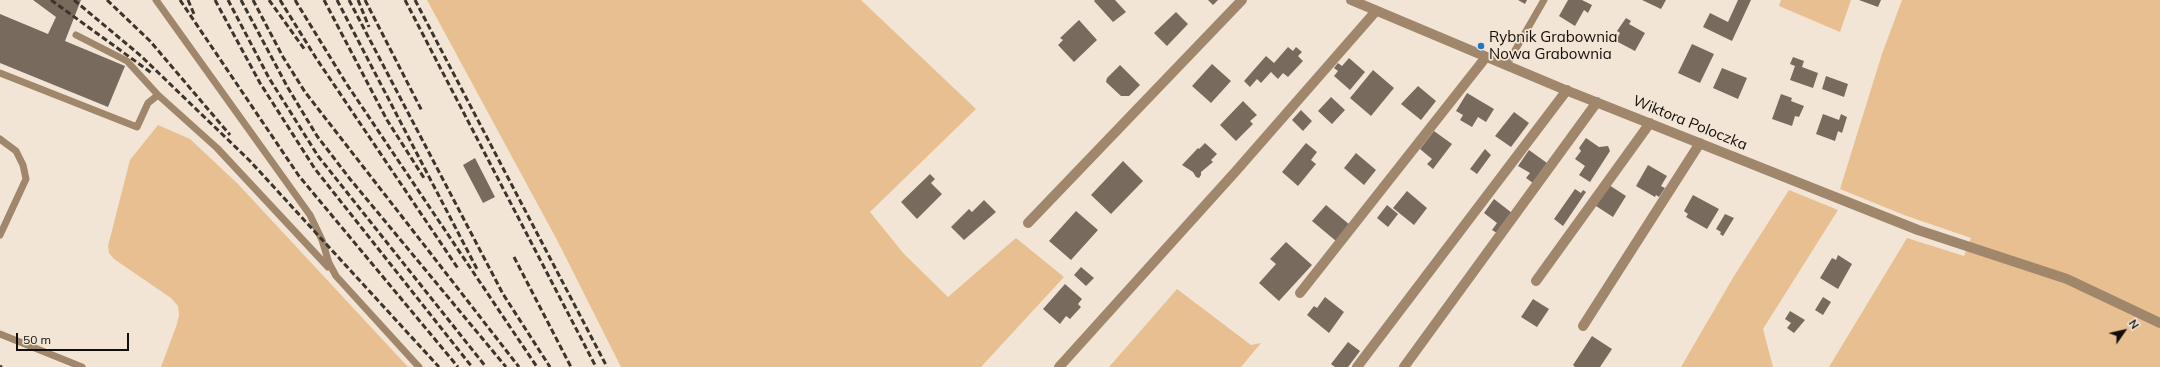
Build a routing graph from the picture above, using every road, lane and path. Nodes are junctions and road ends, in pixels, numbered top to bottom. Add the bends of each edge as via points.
1 (156, 0) edge
2 (1242, 0) edge
3 (1351, 0) edge
4 (1544, 0) edge
5 (1376, 11) junction
6 (76, 35) dead end
7 (1486, 57) junction
8 (1506, 66) junction
9 (0, 73) edge
10 (1567, 90) junction
11 (158, 95) junction
12 (1597, 102) junction
13 (1650, 123) junction
14 (0, 139) edge
15 (1700, 143) junction
16 (1028, 224) dead end
17 (0, 235) edge
18 (332, 270) junction
19 (1536, 281) dead end
20 (1300, 293) dead end
21 (2160, 323) edge
22 (1583, 326) dead end
23 (0, 334) edge
24 (82, 367) edge
25 (419, 367) edge
26 (1059, 367) edge
27 (1357, 367) edge
28 (1404, 367) edge

1 - 18 lane via 310,215
2 - 16 street
3 - 5 street, Wiktora Poloczka
4 - 8 lane
5 - 7 street, Wiktora Poloczka
5 - 26 street
6 - 11 lane via 127,60
7 - 8 street, Wiktora Poloczka
7 - 20 street
8 - 10 street, Wiktora Poloczka
9 - 11 lane via 136,127 148,103
10 - 12 street, Wiktora Poloczka
10 - 27 street
11 - 18 lane via 217,148
12 - 13 street, Wiktora Poloczka
12 - 28 street
13 - 15 street, Wiktora Poloczka
13 - 19 street
14 - 17 lane via 16,151 26,178
15 - 21 street, Wiktora Poloczka via 1918,230 2067,279
15 - 22 street
18 - 25 lane via 349,293
23 - 24 lane

